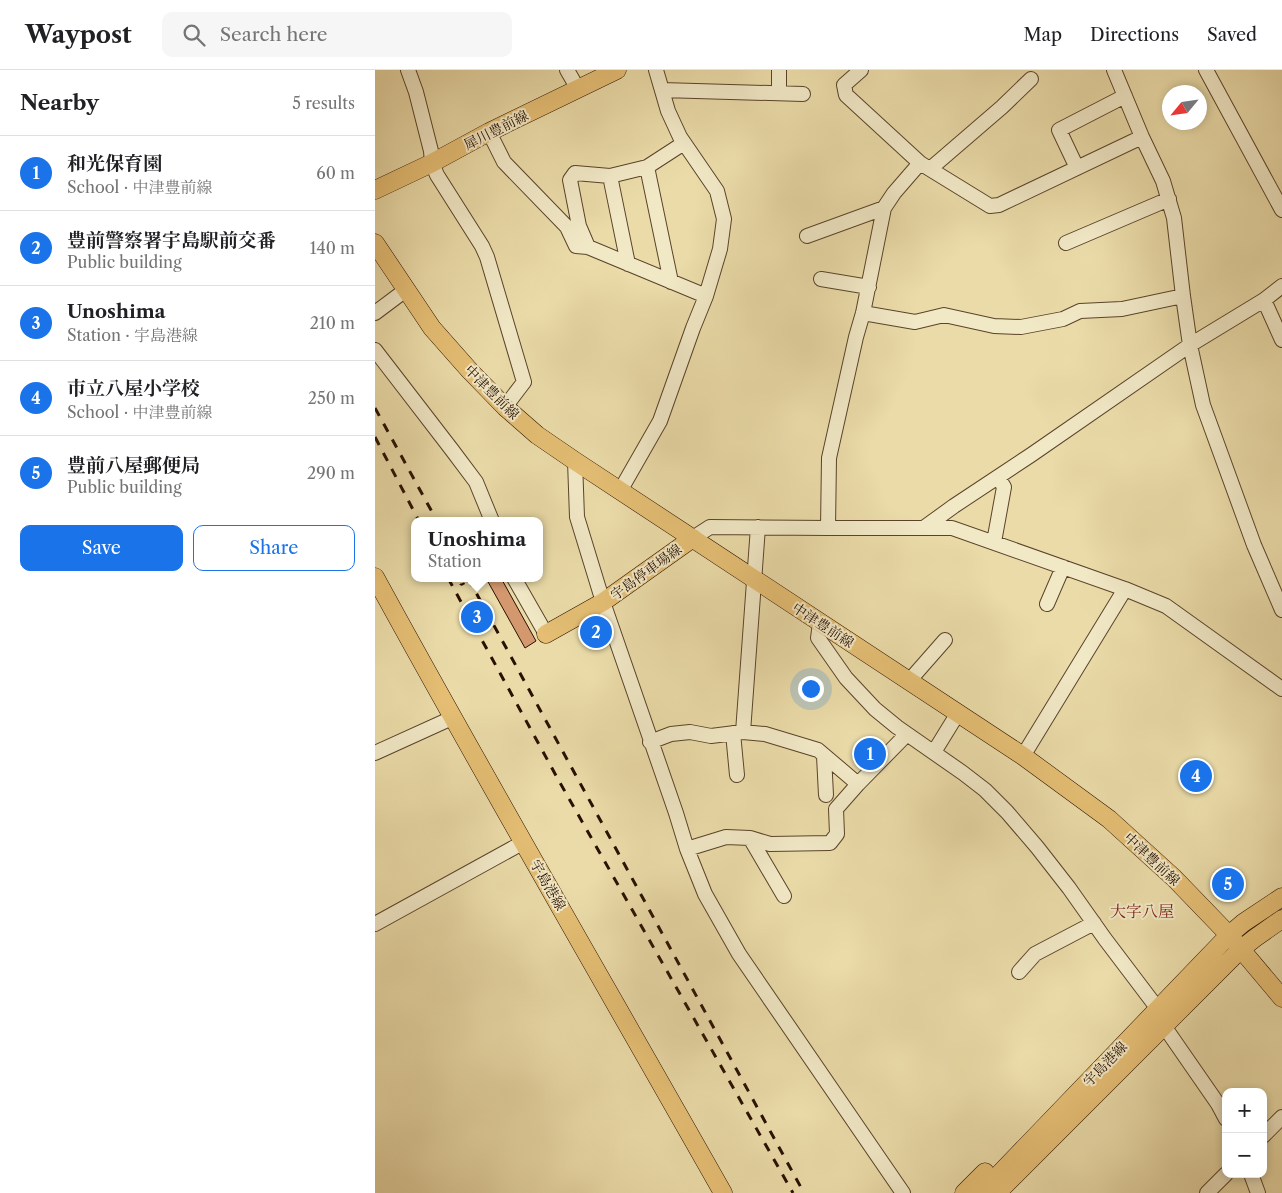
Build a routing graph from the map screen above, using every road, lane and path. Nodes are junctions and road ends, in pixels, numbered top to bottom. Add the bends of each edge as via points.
1 (407, 70) edge
2 (567, 70) edge
3 (617, 70) edge
4 (656, 70) edge
5 (779, 70) edge
6 (861, 70) edge
7 (1206, 70) edge
8 (1116, 71) edge
9 (1031, 78) dead end
10 (578, 89) junction
11 (662, 90) junction
12 (779, 93) junction
13 (803, 94) dead end
14 (1125, 96) junction
15 (489, 132) junction
16 (1142, 137) junction
17 (684, 143) junction
18 (432, 162) junction
19 (925, 166) junction
20 (647, 167) junction
21 (1077, 168) junction
22 (610, 176) junction
23 (375, 190) edge
24 (1169, 199) junction
25 (884, 208) junction
26 (1282, 210) edge
27 (807, 236) dead end
28 (375, 243) edge
29 (1066, 243) dead end
30 (588, 247) junction
31 (628, 264) junction
32 (821, 278) dead end
33 (671, 282) junction
34 (1282, 286) edge
35 (869, 287) junction
36 (407, 290) junction
37 (706, 296) junction
38 (1183, 296) junction
39 (1264, 300) junction
40 (375, 313) edge
41 (863, 313) junction
42 (1282, 340) edge
43 (1190, 345) junction
44 (375, 350) edge
45 (505, 407) junction
46 (575, 461) junction
47 (998, 477) junction
48 (620, 491) junction
49 (490, 517) edge
50 (758, 527) junction
51 (925, 527) junction
52 (828, 528) junction
53 (693, 538) junction
54 (993, 542) junction
55 (1063, 567) junction
56 (375, 577) edge
57 (754, 580) junction
58 (516, 582) edge
59 (1125, 589) junction
60 (603, 602) junction
61 (1047, 604) dead end
62 (1282, 610) edge
63 (819, 623) junction
64 (546, 634) joint
65 (945, 640) dead end
66 (909, 681) junction
67 (1282, 689) edge
68 (958, 713) junction
69 (452, 718) junction
70 (738, 733) junction
71 (907, 734) junction
72 (651, 742) junction
73 (934, 752) junction
74 (375, 753) edge
75 (824, 756) junction
76 (1023, 756) junction
77 (737, 775) dead end
78 (858, 784) junction
79 (826, 796) dead end
80 (750, 838) junction
81 (524, 842) junction
82 (687, 848) junction
83 (784, 896) dead end
84 (1282, 897) edge
85 (1282, 919) edge
86 (1094, 923) junction
87 (375, 924) edge
88 (1229, 935) junction
89 (1241, 949) junction
90 (1019, 972) dead end
91 (1282, 998) edge
92 (1157, 1009) junction
93 (1164, 1026) junction
94 (1103, 1077) junction
95 (1222, 1112) edge
96 (1282, 1117) edge
97 (1266, 1133) edge
98 (1222, 1178) edge
99 (1252, 1178) edge
100 (723, 1193) edge
101 (903, 1193) edge
102 (964, 1193) edge
103 (981, 1193) edge
104 (997, 1193) edge
105 (1014, 1193) edge
106 (1207, 1193) edge
107 (1258, 1193) edge

1 - 18 street via 416,92
2 - 10 street
3 - 10 main road, 犀川豊前線
4 - 11 street
5 - 12 street
6 - 19 street via 844,85 845,95
7 - 26 street
8 - 14 street
9 - 19 street via 1002,107
10 - 15 main road, 犀川豊前線
11 - 12 street
11 - 17 street
12 - 13 street
14 - 16 street
14 - 21 street via 1059,130
15 - 18 main road, 犀川豊前線
15 - 30 street via 504,162 567,227 576,246
16 - 21 street
16 - 24 street
17 - 20 street
17 - 37 street via 717,191 724,219 720,249
18 - 23 main road, 犀川豊前線
18 - 45 street via 482,246 491,270 524,382
19 - 21 street via 990,206 999,205
19 - 25 street via 894,193
20 - 22 street
20 - 33 street
22 - 30 street via 575,173 570,180 579,226
22 - 31 street
24 - 29 street
24 - 38 street via 1175,218
25 - 27 street
25 - 35 street
28 - 36 main road, 中津豊前線
30 - 31 street
31 - 33 street
32 - 35 street
33 - 37 street
34 - 39 street
35 - 41 street
36 - 40 street
36 - 45 main road, 中津豊前線 via 438,335
37 - 48 street via 660,420
38 - 41 street via 1122,309 1080,311 1063,319 1021,327 994,326 944,315 915,322
38 - 43 street
39 - 42 street
39 - 43 street
41 - 52 street via 829,458
43 - 47 street
43 - 62 street via 1203,405 1253,545
44 - 49 street via 476,482
45 - 46 main road, 中津豊前線 via 537,435
46 - 48 main road, 中津豊前線
46 - 60 street via 577,516
47 - 51 street
47 - 54 street via 1005,487
48 - 53 main road, 中津豊前線
50 - 52 street
50 - 53 street via 710,527
50 - 57 street
51 - 52 street
51 - 54 street via 952,528
53 - 57 main road, 中津豊前線
53 - 60 main road, 宇島停車場線
54 - 55 street
55 - 59 street
55 - 61 street
56 - 69 main road, 宇島港線
57 - 63 main road, 中津豊前線
57 - 70 street
58 - 64 street
59 - 67 street via 1166,606
59 - 76 street
60 - 64 main road, 宇島停車場線
60 - 72 street
63 - 66 main road, 中津豊前線
63 - 71 street via 818,638 846,678 875,710
65 - 66 street
66 - 68 main road, 中津豊前線
68 - 73 street
68 - 76 main road, 中津豊前線
69 - 74 street
69 - 81 main road, 宇島港線
70 - 72 street via 711,736 690,732 671,734
70 - 75 street via 765,734 818,750
70 - 77 street
71 - 73 street
71 - 78 street
72 - 82 street
73 - 86 street via 978,784 1007,812
75 - 78 street
75 - 79 street
76 - 88 main road, 中津豊前線 via 1109,819 1174,878
78 - 80 street via 836,810 837,834 830,844 770,844
80 - 82 street via 726,837
80 - 83 street
81 - 87 street
81 - 100 main road, 宇島港線
82 - 101 street via 705,894 739,954
84 - 88 main road, 宇島港線
85 - 89 main road, 宇島港線
86 - 90 street via 1035,954
86 - 92 street
88 - 89 main road, 中津豊前線
88 - 92 main road, 宇島港線
89 - 91 main road, 中津豊前線
89 - 93 main road, 宇島港線
92 - 93 street
92 - 94 main road, 宇島港線
93 - 94 main road, 宇島港線
93 - 95 street
94 - 102 main road via 1050,1106
94 - 103 main road, 宇島港線
94 - 104 main road, 宇島港線
94 - 105 main road via 1074,1130
96 - 97 street
98 - 106 street
99 - 107 street

